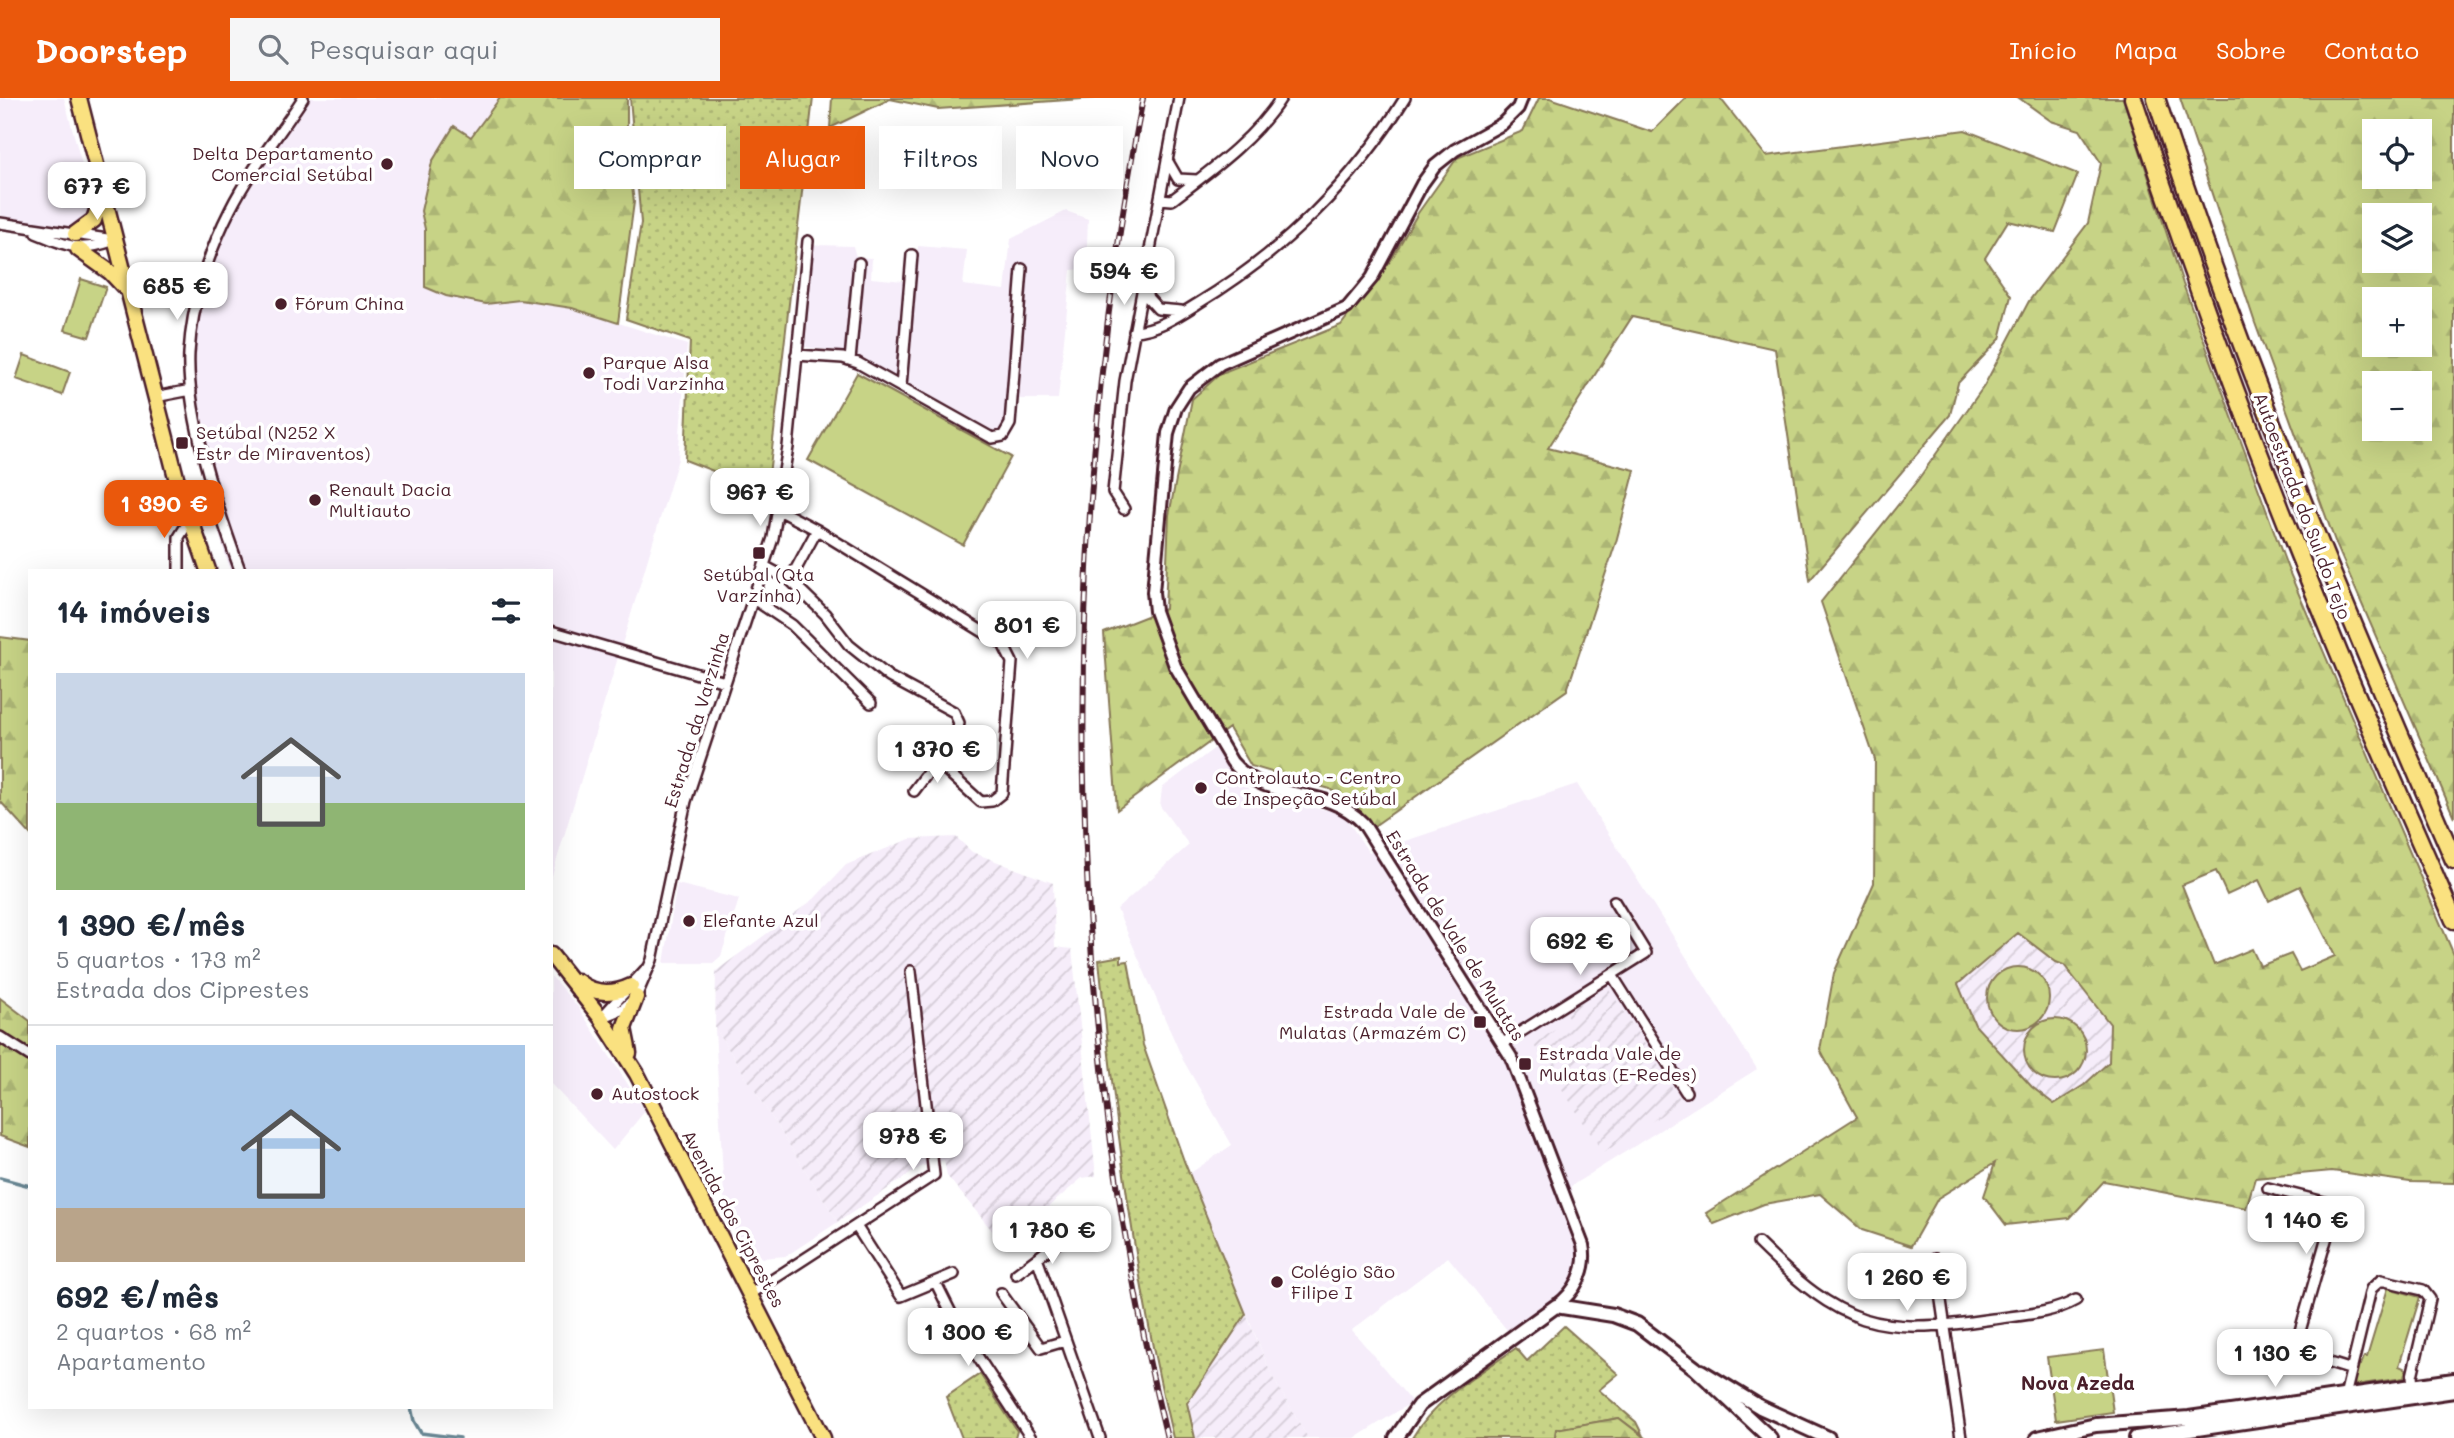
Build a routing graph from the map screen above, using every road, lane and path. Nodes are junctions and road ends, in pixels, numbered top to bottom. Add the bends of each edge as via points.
1 (79, 98) edge
2 (303, 98) edge
3 (1179, 98) edge
4 (1281, 98) edge
5 (1405, 98) edge
6 (1522, 98) edge
7 (2133, 98) edge
8 (2156, 98) edge
9 (1167, 160) junction
10 (1199, 180) junction
11 (103, 194) junction
12 (1160, 199) junction
13 (0, 223) edge
14 (24, 229) junction
15 (114, 240) junction
16 (808, 241) dead end
17 (76, 242) junction
18 (912, 256) dead end
19 (859, 263) dead end
20 (1022, 269) dead end
21 (1144, 280) junction
22 (128, 293) junction
23 (1186, 311) junction
24 (1134, 331) junction
25 (796, 355) junction
26 (850, 360) junction
27 (901, 386) junction
28 (191, 390) junction
29 (155, 397) junction
30 (1124, 509) dead end
31 (779, 510) junction
32 (189, 521) junction
33 (817, 530) junction
34 (764, 566) junction
35 (179, 569) edge
36 (208, 569) edge
37 (240, 569) edge
38 (790, 580) junction
39 (752, 598) junction
40 (553, 632) edge
41 (725, 682) junction
42 (872, 703) dead end
43 (936, 761) junction
44 (914, 791) dead end
45 (2454, 860) edge
46 (1614, 901) dead end
47 (2454, 920) edge
48 (553, 956) edge
49 (911, 971) dead end
50 (566, 972) junction
51 (1612, 975) junction
52 (634, 992) junction
53 (601, 1018) junction
54 (0, 1037) edge
55 (1503, 1044) junction
56 (28, 1055) edge
57 (637, 1074) junction
58 (1686, 1092) dead end
59 (2268, 1188) dead end
60 (856, 1226) junction
61 (1069, 1234) dead end
62 (1758, 1243) dead end
63 (1037, 1258) junction
64 (1935, 1259) dead end
65 (954, 1274) dead end
66 (1017, 1274) dead end
67 (936, 1283) junction
68 (752, 1293) junction
69 (1001, 1293) dead end
70 (2076, 1300) dead end
71 (1556, 1306) junction
72 (1945, 1326) junction
73 (1065, 1341) junction
74 (1695, 1368) junction
75 (2349, 1369) junction
76 (2454, 1380) edge
77 (2413, 1386) junction
78 (2454, 1391) edge
79 (2345, 1396) junction
80 (2094, 1433) edge
81 (1398, 1435) edge
82 (823, 1438) edge
83 (1031, 1438) edge
84 (1100, 1438) edge
85 (1770, 1438) edge
86 (1828, 1438) edge
87 (1961, 1438) edge
88 (2037, 1438) edge
89 (2136, 1438) edge

1 - 11 main road
2 - 28 street via 240,192 211,253 191,329
3 - 9 street
4 - 10 street via 1253,131
5 - 23 street via 1350,175 1301,226 1248,270
6 - 55 street, Estrada de Vale de Mulatas via 1502,124 1435,166 1372,278 1347,308 1220,364 1182,397 1168,433 1153,592 1171,657 1231,762 1262,787 1328,800 1363,823
7 - 47 highway, Autoestrada do Sul do Tejo via 2278,500
8 - 45 highway, Autoestrada do Sul do Tejo via 2318,544
9 - 10 street via 1178,179
9 - 12 street
10 - 12 street via 1172,200
11 - 15 main road
11 - 17 main road via 94,220
12 - 21 street
13 - 14 street
14 - 17 street
14 - 17 street
15 - 17 street
15 - 17 street via 88,249
15 - 22 main road
16 - 25 street, Estrada da Varzinha
17 - 22 main road
18 - 27 street
19 - 26 street
20 - 27 street via 1007,433 992,438
21 - 23 street via 1148,298 1158,309
21 - 24 street
22 - 29 main road
23 - 24 street via 1148,330
24 - 30 street via 1113,492
25 - 26 street
25 - 31 street, Estrada da Varzinha
26 - 27 street
28 - 29 street
28 - 37 street via 214,488
29 - 32 main road
31 - 33 street
31 - 34 street, Estrada da Varzinha
32 - 35 street via 179,537
32 - 36 main road
33 - 38 street
33 - 43 street via 1009,651 1012,662 1002,793 981,802
34 - 38 street
34 - 39 street, Estrada da Varzinha
38 - 43 street via 849,645 889,677 954,712 957,734
39 - 41 street, Estrada da Varzinha
39 - 42 street via 792,625
40 - 41 street
41 - 52 street, Estrada da Varzinha via 686,801 652,960
43 - 44 street
46 - 51 street via 1646,953
48 - 50 main road, Avenida dos Ciprestes
49 - 60 street via 934,1175
50 - 52 main road via 586,988
50 - 53 main road, Avenida dos Ciprestes
51 - 55 street
51 - 58 street
52 - 53 street via 623,1009
52 - 57 main road via 624,1034
53 - 57 main road, Avenida dos Ciprestes
54 - 56 street
55 - 71 street, Estrada de Vale de Mulatas via 1520,1074 1583,1245 1585,1257 1573,1294
57 - 68 main road, Avenida dos Ciprestes
59 - 75 street via 2336,1205 2294,1352
60 - 67 street via 900,1295
60 - 68 street
61 - 63 street
62 - 72 street via 1806,1287 1848,1314 1903,1327
63 - 66 street
63 - 73 street
64 - 72 street
65 - 67 street
67 - 83 street via 957,1325
68 - 82 main road, Avenida dos Ciprestes
69 - 73 street via 1041,1348
70 - 72 street via 2052,1311
71 - 74 main road via 1614,1315 1637,1324
71 - 81 main road, Estrada de Vale de Mulatas via 1423,1402
72 - 87 street
73 - 84 street
74 - 85 main road
74 - 86 main road via 1760,1407
75 - 77 street via 2371,1289 2387,1280 2423,1290 2430,1299
75 - 79 street
76 - 77 main road
77 - 79 main road
78 - 89 main road
79 - 80 main road
80 - 88 main road

